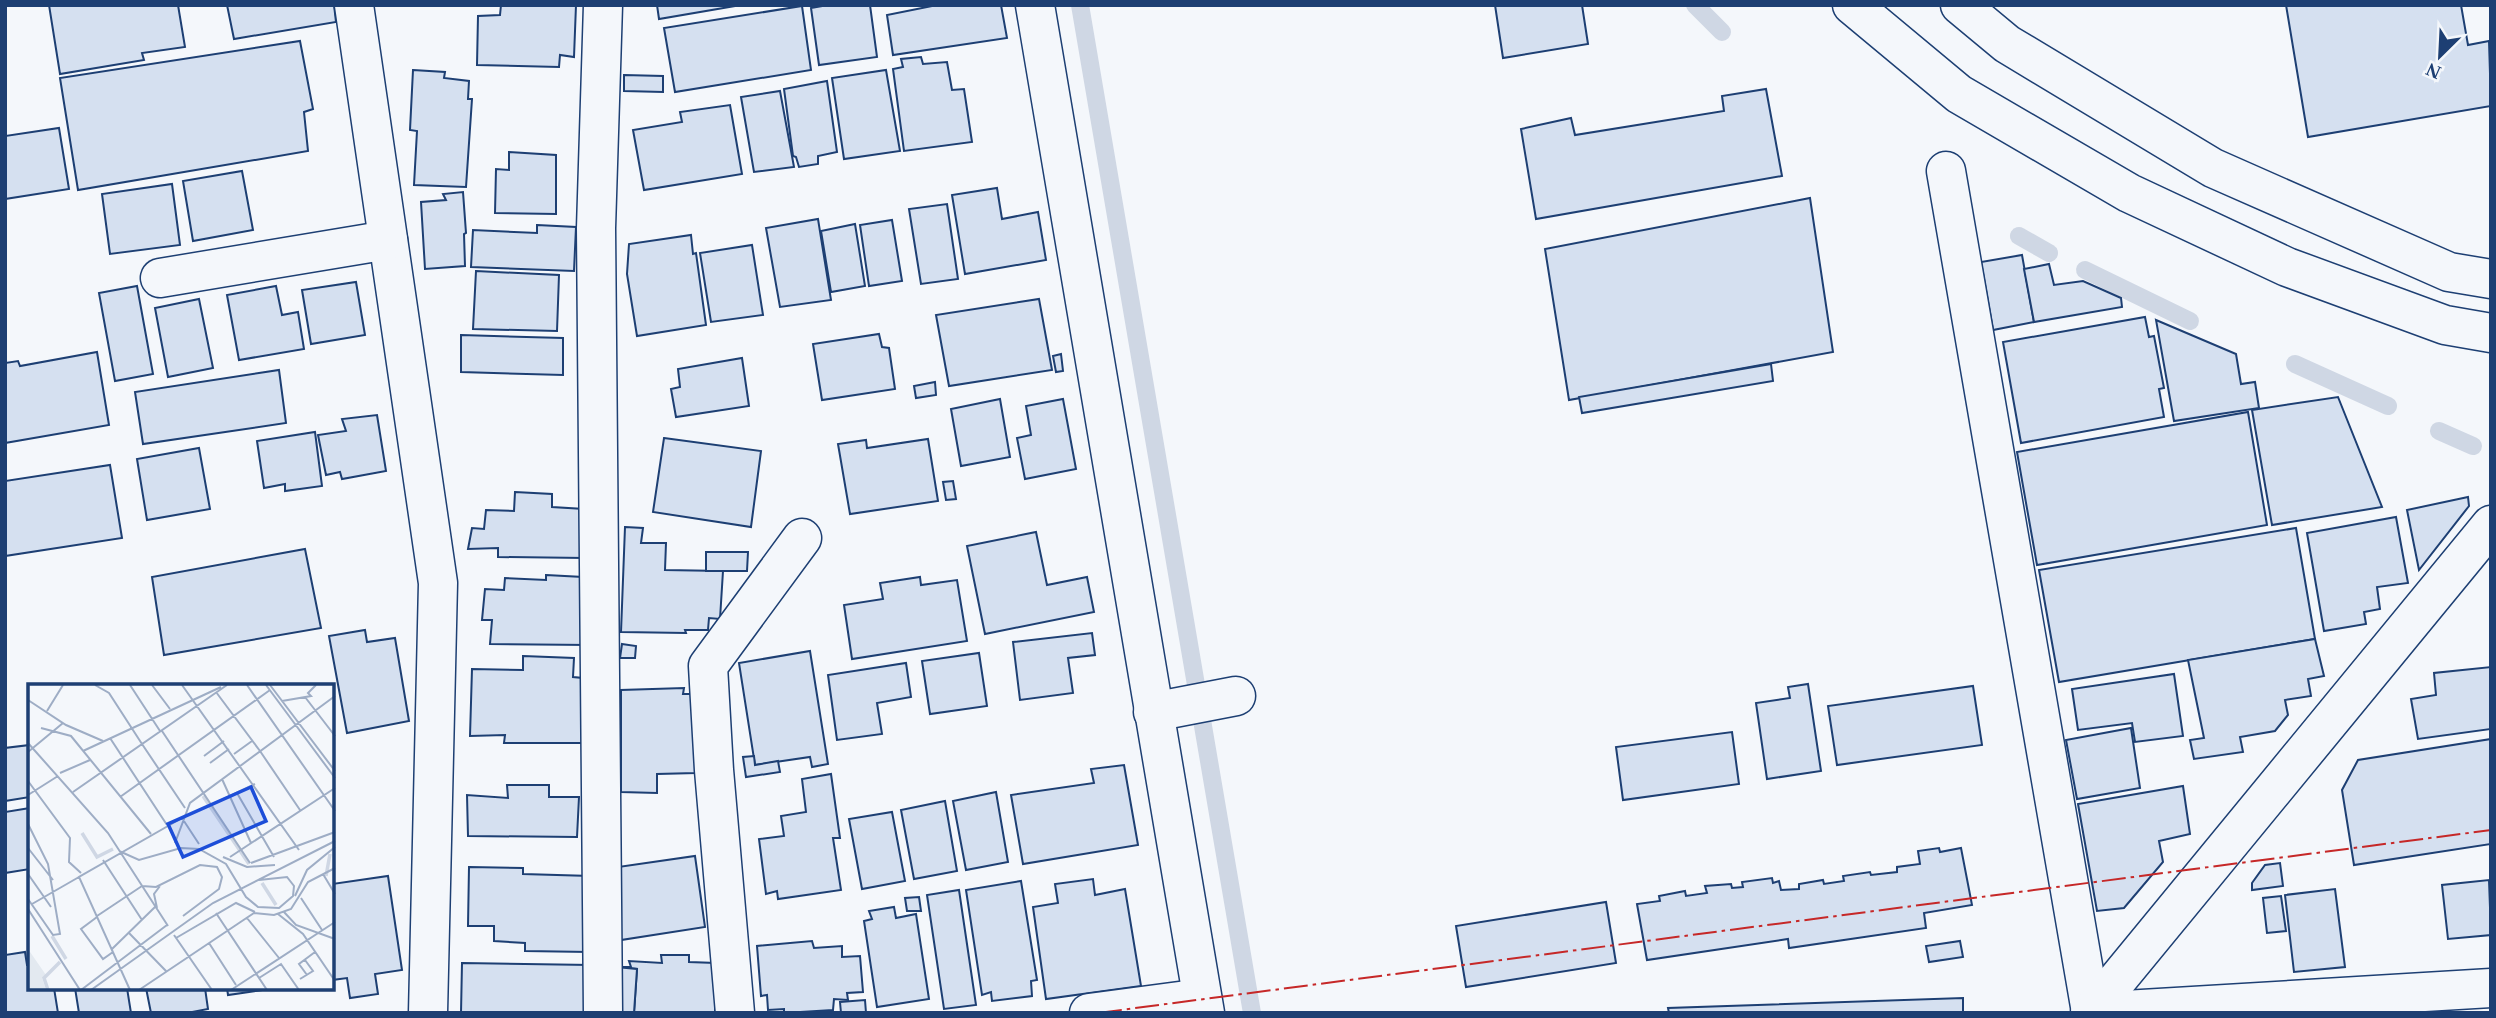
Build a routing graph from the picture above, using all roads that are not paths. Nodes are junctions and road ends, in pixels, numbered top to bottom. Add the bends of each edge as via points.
1 (354, 5) edge
2 (603, 5) edge
3 (1034, 5) edge
4 (1852, 5) edge
5 (1960, 5) edge
6 (1946, 171) dead end
7 (388, 240) junction
8 (160, 278) dead end
9 (2491, 279) edge
10 (2491, 333) edge
11 (2491, 525) edge
12 (802, 538) dead end
13 (1236, 696) dead end
14 (1161, 710) junction
15 (2491, 988) edge
16 (1204, 1005) edge
17 (2091, 1012) edge
18 (428, 1013) edge
19 (603, 1013) edge
20 (735, 1013) edge
21 (1089, 1013) edge

1 - 7 main road
2 - 19 main road via 596,228
3 - 14 main road
4 - 10 main road via 1959,94 2129,193 2287,267 2445,325
5 - 9 main road via 2007,44 2213,168 2449,272
6 - 17 main road
7 - 8 main road
7 - 18 main road via 438,583
11 - 17 main road
12 - 20 main road via 708,666
13 - 14 main road
14 - 16 main road
15 - 17 main road
16 - 21 main road

